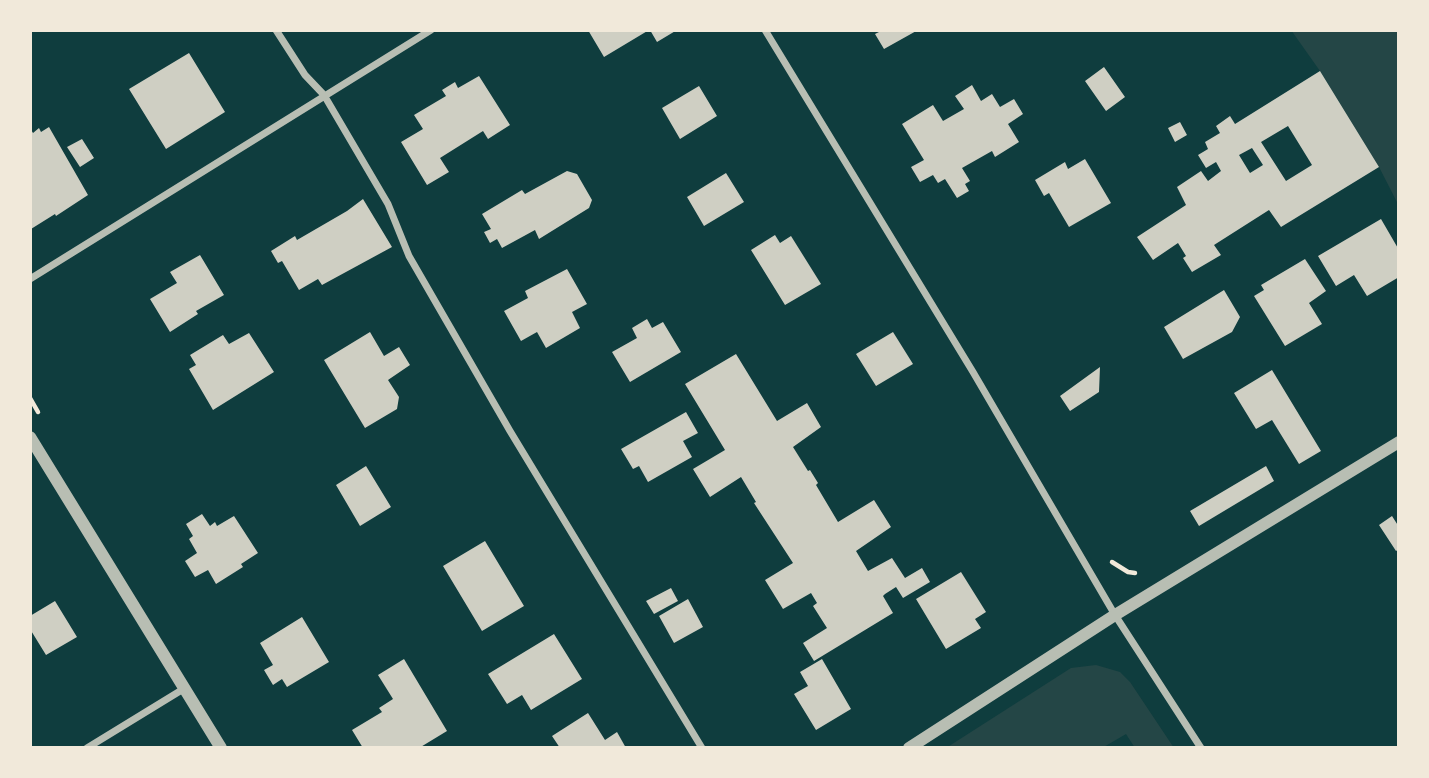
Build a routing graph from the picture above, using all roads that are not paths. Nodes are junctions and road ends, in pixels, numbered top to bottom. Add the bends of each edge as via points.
1 (276, 30) edge
2 (431, 30) edge
3 (765, 30) edge
4 (324, 95) junction
5 (30, 279) edge
6 (30, 437) edge
7 (1399, 442) edge
8 (1115, 615) junction
9 (185, 688) junction
10 (87, 748) edge
11 (221, 748) edge
12 (702, 748) edge
13 (909, 748) edge
14 (1201, 748) edge

1 - 4 street
2 - 4 street
3 - 8 street
4 - 5 street
4 - 12 street via 388,204 422,279
6 - 9 street
7 - 8 street
8 - 13 street
8 - 14 street
9 - 10 street
9 - 11 street

